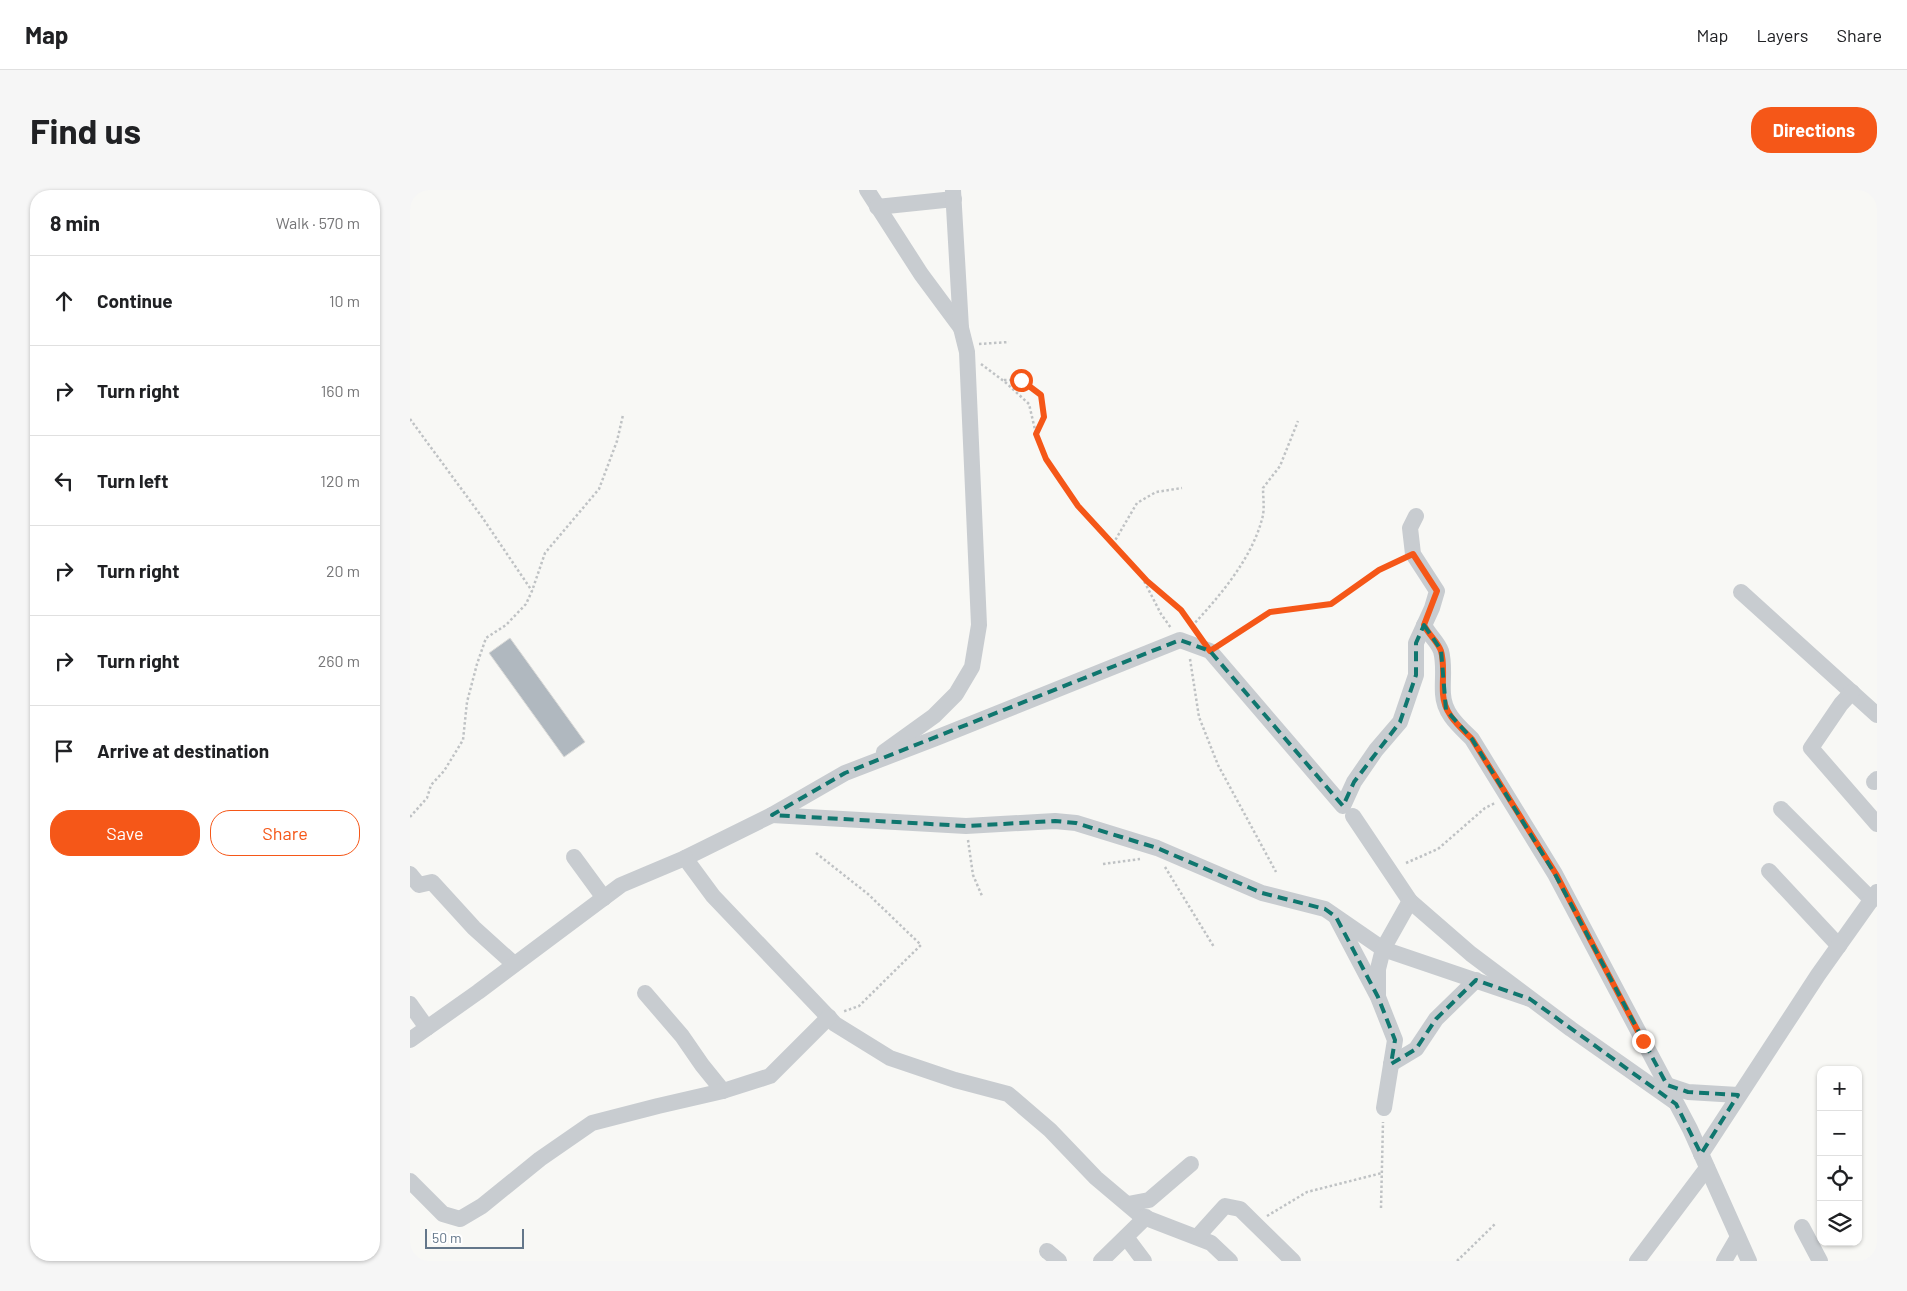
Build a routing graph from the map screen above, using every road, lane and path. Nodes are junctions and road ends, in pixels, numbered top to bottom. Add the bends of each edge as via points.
1 (867, 190) edge
2 (954, 194) edge
3 (877, 206) junction
4 (961, 328) junction
5 (1009, 342) dead end
6 (966, 350) junction
7 (1003, 380) junction
8 (623, 415) dead end
9 (410, 419) edge
10 (1298, 421) dead end
11 (1036, 434) junction
12 (1182, 488) dead end
13 (1416, 516) dead end
14 (1113, 544) junction
15 (1413, 554) junction
16 (1140, 574) junction
17 (532, 591) junction
18 (1741, 592) dead end
19 (1424, 625) junction
20 (1192, 626) junction
21 (1188, 638) junction
22 (1210, 651) junction
23 (1852, 692) junction
24 (1877, 715) edge
25 (865, 766) junction
26 (1507, 797) junction
27 (1781, 809) dead end
28 (772, 816) junction
29 (1353, 816) dead end
30 (410, 818) edge
31 (1877, 824) edge
32 (966, 826) junction
33 (1153, 846) junction
34 (816, 853) dead end
35 (574, 856) dead end
36 (685, 858) junction
37 (1142, 859) dead end
38 (1406, 863) dead end
39 (1103, 864) dead end
40 (1769, 871) dead end
41 (1276, 872) dead end
42 (410, 874) edge
43 (982, 896) dead end
44 (1874, 896) edge
45 (604, 898) junction
46 (1410, 901) junction
47 (1336, 917) junction
48 (1839, 946) junction
49 (1214, 947) dead end
50 (1383, 949) junction
51 (514, 964) junction
52 (1476, 980) junction
53 (645, 993) dead end
54 (1378, 997) junction
55 (1530, 999) junction
56 (410, 1004) edge
57 (829, 1018) junction
58 (427, 1028) junction
59 (410, 1040) edge
60 (1391, 1064) junction
61 (1667, 1085) junction
62 (723, 1092) junction
63 (1738, 1095) junction
64 (1676, 1104) junction
65 (1384, 1108) joint
66 (1704, 1161) junction
67 (1191, 1164) dead end
68 (1382, 1173) junction
69 (410, 1181) edge
70 (1128, 1204) junction
71 (1382, 1208) dead end
72 (1146, 1218) junction
73 (1255, 1223) junction
74 (1496, 1223) dead end
75 (1802, 1227) dead end
76 (1738, 1236) junction
77 (1126, 1237) junction
78 (1197, 1237) junction
79 (1101, 1261) edge
80 (1144, 1261) edge
81 (1230, 1261) edge
82 (1294, 1261) edge
83 (1457, 1261) edge
84 (1637, 1261) edge
85 (1724, 1261) edge
86 (1749, 1261) edge
87 (1820, 1261) edge

1 - 3 street
2 - 3 street
2 - 4 street
3 - 4 street
4 - 6 street
5 - 6 path
6 - 7 path
6 - 25 street via 978,625 972,667 956,694 934,716
7 - 11 path via 1029,404
7 - 11 path via 1021,380 1041,395 1044,417
8 - 17 path via 599,490 544,553
9 - 17 path
10 - 20 path via 1280,466 1262,488 1263,518 1246,557 1218,599
11 - 14 path via 1046,459 1078,506
12 - 14 path via 1156,492 1137,503
13 - 15 street via 1410,528
14 - 16 path
15 - 19 street via 1437,591
15 - 22 path via 1379,570 1331,604 1270,612
16 - 20 path via 1181,610
16 - 21 path via 1161,614
17 - 30 path via 526,604 506,625 486,638 467,702 463,740 431,785 427,798
18 - 23 street
19 - 22 street via 1416,643 1416,675 1400,722 1354,782 1343,806
19 - 26 street via 1440,650 1446,710 1472,739
20 - 21 path
21 - 22 street
21 - 25 street
21 - 41 path via 1199,717 1218,765
23 - 24 street
23 - 31 street via 1811,748
25 - 28 street via 844,773
26 - 38 path via 1485,808 1438,849
26 - 61 street via 1556,874
27 - 44 street
28 - 32 street
28 - 36 street
29 - 46 street
32 - 33 street via 1055,821 1076,823
32 - 43 path via 973,875
33 - 47 street via 1262,892 1326,909
33 - 49 path
34 - 57 path via 868,894 921,945 859,1006
35 - 45 street
36 - 45 street via 621,885
36 - 57 street via 713,896
37 - 39 path
40 - 48 street
42 - 51 street via 419,885 432,882 474,928
44 - 48 street
45 - 51 street
46 - 50 street
46 - 55 street
47 - 50 street
47 - 54 street
48 - 63 street
50 - 52 street
50 - 54 street via 1378,969
51 - 58 street
52 - 55 street
52 - 60 street via 1436,1019 1416,1048
53 - 62 street
54 - 60 street via 1395,1040
55 - 64 street
56 - 58 street
57 - 62 street via 770,1076
57 - 70 street via 890,1058 1008,1094
58 - 59 street
60 - 65 street
61 - 63 street via 1688,1092
61 - 64 street
62 - 69 street via 592,1123 460,1219 443,1214
63 - 66 street
64 - 66 street
65 - 68 path
66 - 76 street
66 - 84 street
67 - 70 street via 1149,1200
68 - 71 path
68 - 73 path via 1307,1192
70 - 72 street
72 - 77 street
72 - 78 street
73 - 78 street via 1240,1209 1225,1206
73 - 82 street
74 - 83 path
75 - 87 street
76 - 85 street
76 - 86 street
77 - 79 street
77 - 80 street
78 - 81 street via 1211,1243

